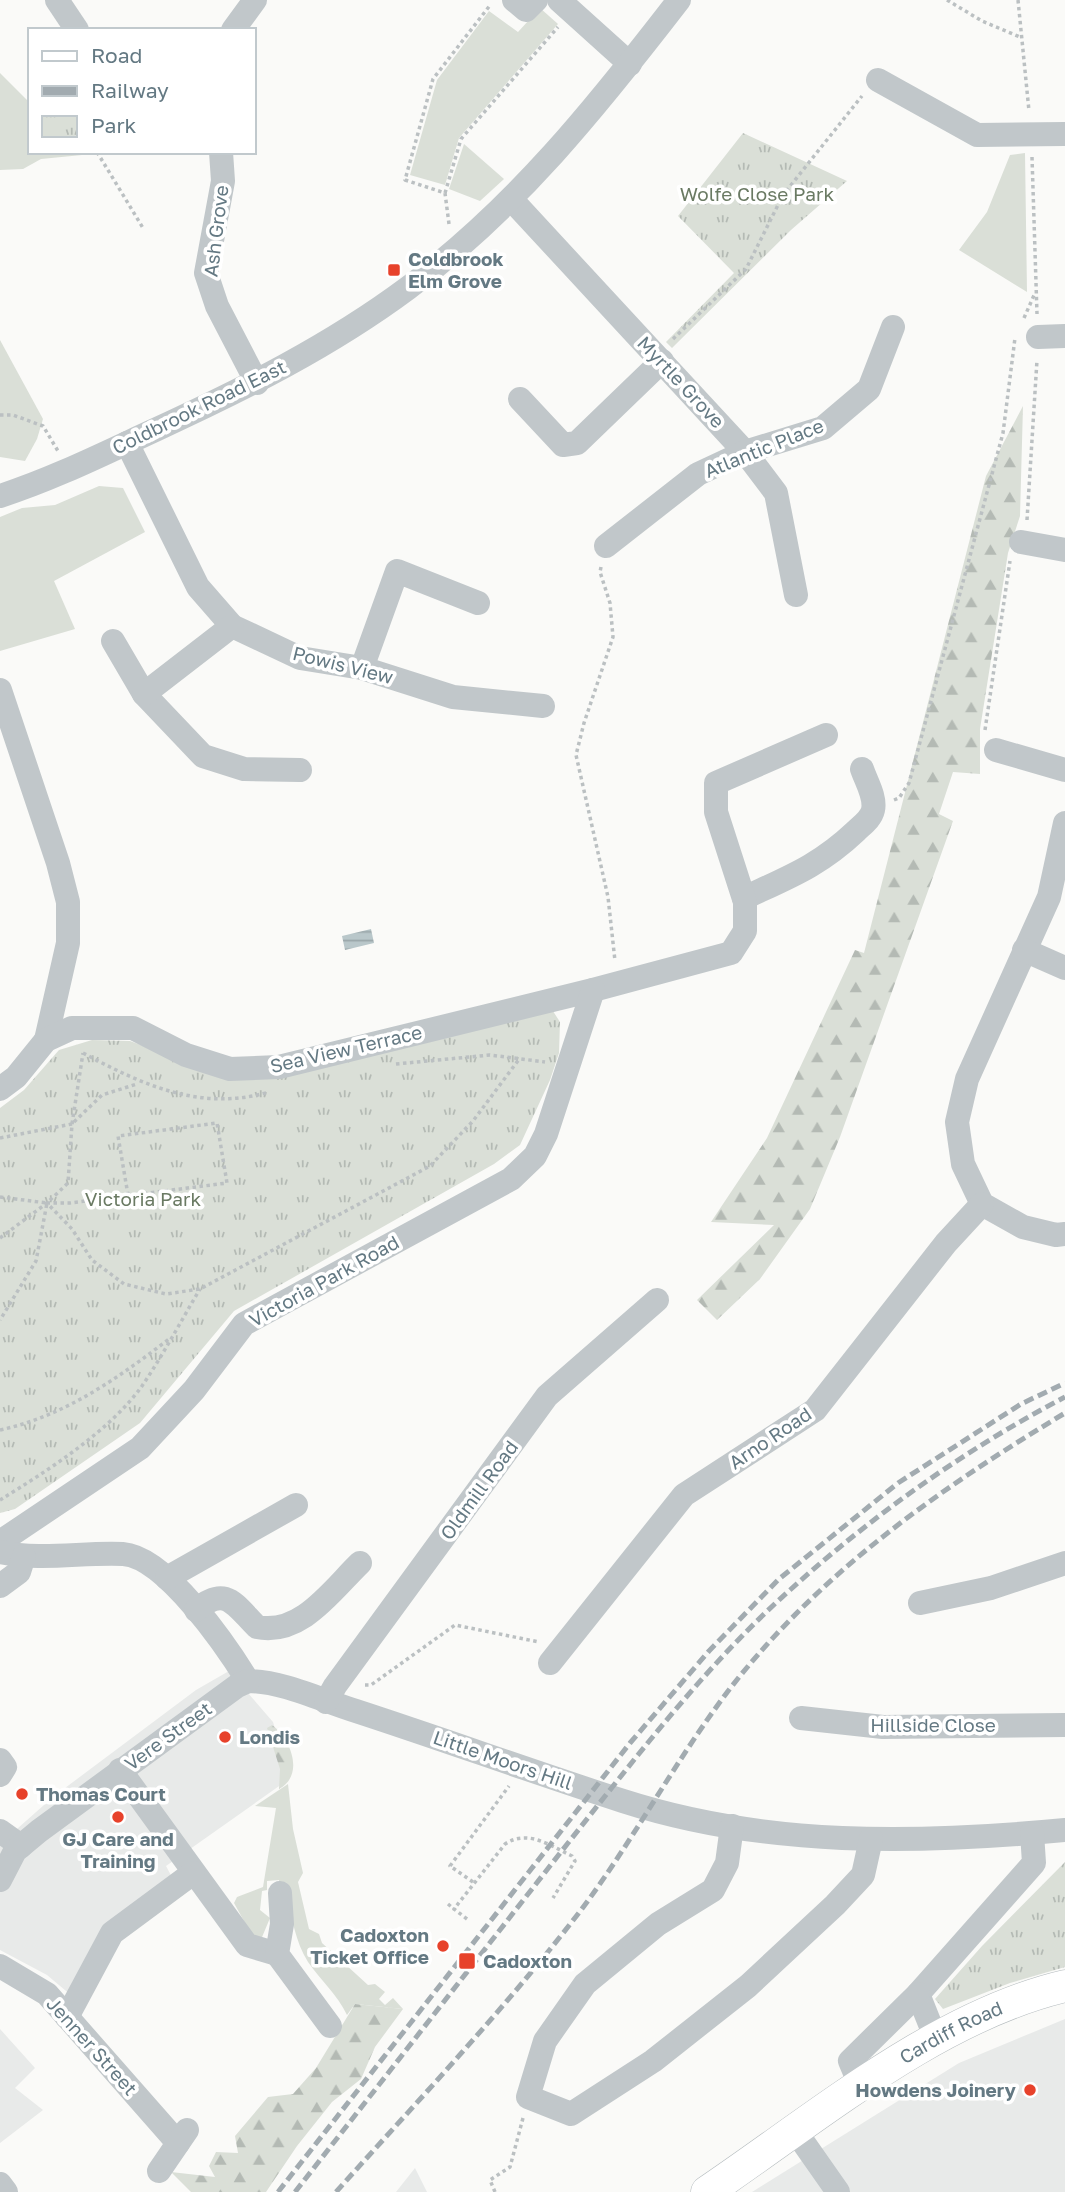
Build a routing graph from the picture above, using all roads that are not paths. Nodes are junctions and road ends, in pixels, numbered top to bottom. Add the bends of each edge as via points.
1 (57, 0) edge
2 (255, 0) edge
3 (514, 0) edge
4 (536, 0) edge
5 (678, 0) edge
6 (565, 6) edge
7 (76, 28) edge
8 (234, 28) edge
9 (629, 64) junction
10 (878, 80) road end
11 (1065, 134) edge
12 (221, 154) edge
13 (511, 199) junction
14 (893, 327) dead end
15 (1065, 336) edge
16 (1038, 337) road end
17 (659, 358) junction
18 (257, 383) junction
19 (520, 400) dead end
20 (127, 443) junction
21 (745, 452) junction
22 (2, 489) edge
23 (1021, 542) road end
24 (606, 546) road end
25 (1065, 550) edge
26 (796, 595) dead end
27 (478, 603) dead end
28 (232, 626) junction
29 (113, 641) dead end
30 (362, 668) junction
31 (0, 690) edge
32 (144, 694) junction
33 (543, 706) dead end
34 (826, 735) dead end
35 (996, 751) road end
36 (862, 769) dead end
37 (300, 770) dead end
38 (1065, 770) edge
39 (1065, 823) edge
40 (744, 898) junction
41 (1024, 950) junction
42 (1065, 968) edge
43 (593, 990) junction
44 (46, 1040) junction
45 (0, 1089) edge
46 (982, 1204) junction
47 (1065, 1234) edge
48 (657, 1300) dead end
49 (296, 1505) dead end
50 (0, 1542) edge
51 (0, 1552) edge
52 (24, 1556) junction
53 (360, 1563) dead end
54 (1065, 1563) edge
55 (167, 1578) junction
56 (0, 1586) edge
57 (920, 1603) dead end
58 (195, 1610) junction
59 (557, 1655) road end
60 (248, 1681) junction
61 (331, 1694) junction
62 (801, 1718) dead end
63 (1065, 1725) edge
64 (0, 1760) edge
65 (120, 1770) junction
66 (0, 1775) edge
67 (732, 1826) junction
68 (1065, 1829) edge
69 (0, 1831) edge
70 (1032, 1833) junction
71 (870, 1839) junction
72 (21, 1846) junction
73 (192, 1873) junction
74 (0, 1880) edge
75 (280, 1893) dead end
76 (277, 1954) junction
77 (0, 1966) edge
78 (1065, 1986) edge
79 (918, 1994) junction
80 (67, 2017) junction
81 (330, 2026) dead end
82 (936, 2039) junction
83 (861, 2087) junction
84 (796, 2132) junction
85 (159, 2171) dead end
86 (0, 2184) edge
87 (6, 2192) edge
88 (707, 2192) edge
89 (838, 2192) edge

1 - 7 street
2 - 8 street
3 - 4 street via 526,10
5 - 9 street, Coldbrook Road East
6 - 9 street
9 - 13 street, Coldbrook Road East via 562,146
10 - 11 street via 977,135
12 - 18 street, Ash Grove via 223,181 206,273 217,306
13 - 17 street, Myrtle Grove
13 - 18 street, Coldbrook Road East via 463,244 388,302
14 - 21 street, Atlantic Place via 869,389 822,428
15 - 16 street
17 - 19 street via 569,446
17 - 21 street, Myrtle Grove
18 - 20 street, Coldbrook Road East
20 - 22 street, Coldbrook Road East
20 - 28 street, Powis View via 198,587
21 - 24 street, Atlantic Place via 698,474
21 - 26 street, Myrtle Grove via 776,493
23 - 25 street
27 - 30 street via 397,571
28 - 30 street, Powis View via 300,658
28 - 32 street
29 - 32 street
30 - 33 street, Powis View via 453,696
31 - 44 street via 68,902 68,943
32 - 37 street via 202,756 244,769
34 - 40 street, Sea View Terrace via 716,783 716,812
35 - 38 street
36 - 40 street via 873,799 868,820 808,870
39 - 41 street via 1049,897
40 - 43 street, Sea View Terrace via 746,931 731,953
41 - 42 street
41 - 46 street via 967,1079 957,1122 963,1164
43 - 44 street, Sea View Terrace via 279,1067 230,1069 186,1055 133,1028 72,1028
43 - 50 street, Victoria Park Road via 546,1134 535,1156 511,1179 244,1324 194,1390 140,1448
44 - 45 street, Sea View Terrace
46 - 47 street via 1023,1227
46 - 59 street, Arno Road via 815,1410 684,1495
48 - 61 street, Oldmill Road via 547,1396
49 - 55 street
51 - 52 street
52 - 55 street via 125,1554 150,1563
52 - 56 street via 19,1572
53 - 58 street via 309,1613 282,1629 257,1627 229,1599 220,1597 211,1597
54 - 57 street via 991,1588
55 - 58 street
58 - 60 street
60 - 61 street, Little Moors Hill
60 - 65 street, Vere Street
61 - 67 street, Little Moors Hill via 523,1767 661,1812
62 - 63 street, Hillside Close via 883,1727
64 - 66 street via 5,1767
65 - 72 street, Vere Street
65 - 73 street
67 - 71 street, Little Moors Hill
67 - 71 street via 727,1863 713,1891 658,1924 585,1984 545,2041 528,2097 571,2114 653,2061 748,1986 835,1905 863,1875
68 - 70 street, Little Moors Hill
69 - 72 street
70 - 71 street, Little Moors Hill
70 - 79 street via 1034,1863
72 - 74 street, Vere Street
73 - 76 street via 247,1945
73 - 80 street via 112,1933
75 - 76 street via 282,1924
76 - 81 street
77 - 80 street, Jenner Street via 47,1994
78 - 82 main road, Cardiff Road via 988,2012
79 - 82 street
79 - 83 street via 850,2061
80 - 85 street, Jenner Street via 180,2137
82 - 83 main road, Cardiff Road
83 - 84 main road, Cardiff Road
84 - 88 main road, Cardiff Road
84 - 89 street
86 - 87 street

